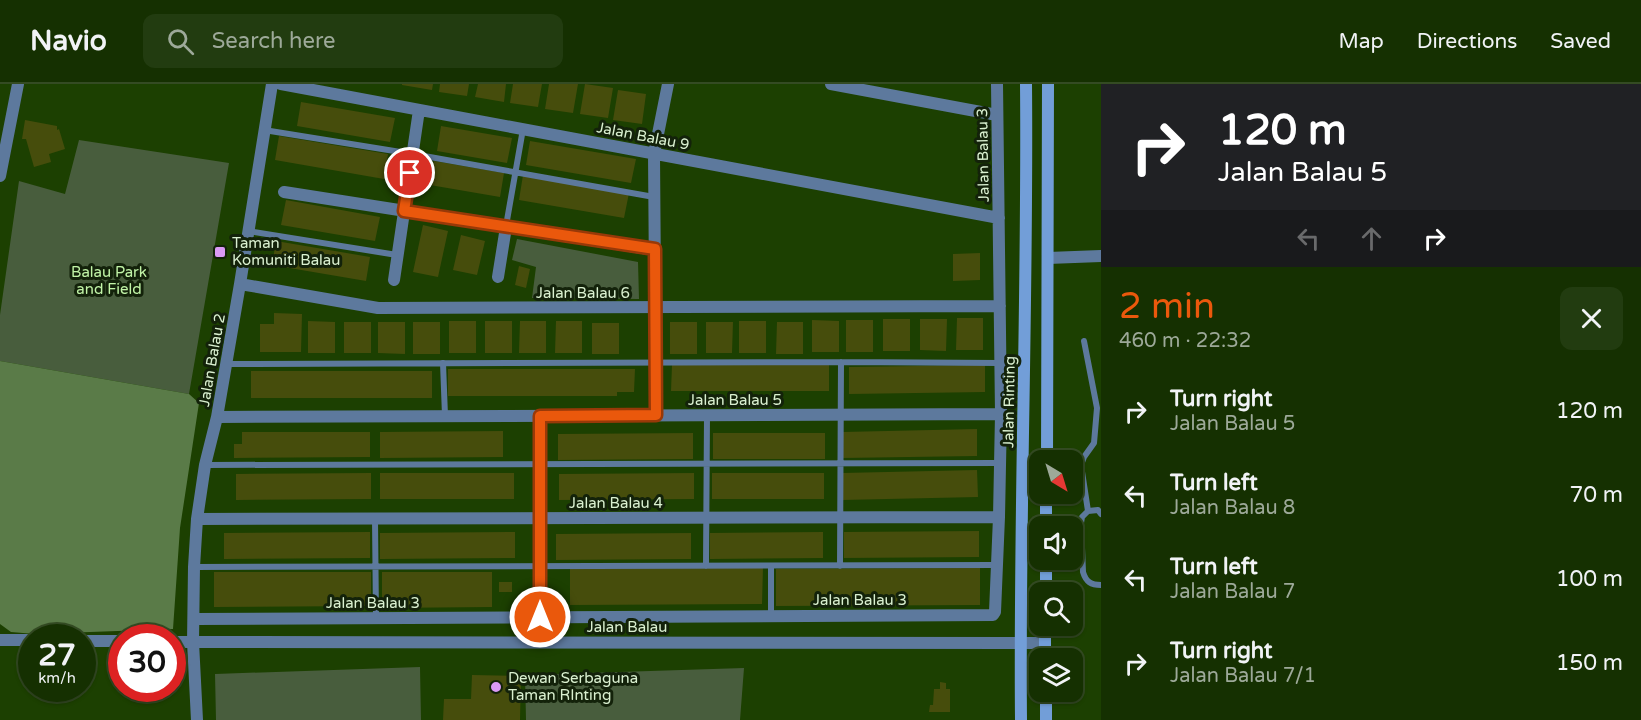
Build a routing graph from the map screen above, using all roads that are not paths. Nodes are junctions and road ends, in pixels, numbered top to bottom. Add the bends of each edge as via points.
1 (18, 84) edge
2 (272, 84) edge
3 (281, 84) edge
4 (668, 84) edge
5 (831, 84) edge
6 (997, 84) edge
7 (1026, 84) edge
8 (1048, 84) edge
9 (0, 105) edge
10 (13, 109) junction
11 (419, 110) junction
12 (997, 115) junction
13 (523, 129) junction
14 (264, 130) junction
15 (4, 134) edge
16 (413, 154) junction
17 (654, 154) junction
18 (515, 172) junction
19 (0, 176) edge
20 (284, 192) dead end
21 (654, 197) junction
22 (404, 211) junction
23 (999, 218) junction
24 (506, 227) junction
25 (248, 231) junction
26 (655, 249) junction
27 (398, 255) junction
28 (1101, 256) edge
29 (1047, 258) junction
30 (498, 277) dead end
31 (394, 279) dead end
32 (240, 284) junction
33 (1000, 306) junction
34 (655, 308) junction
35 (1084, 341) dead end
36 (841, 362) junction
37 (443, 363) junction
38 (655, 363) junction
39 (1000, 363) junction
40 (226, 364) junction
41 (840, 414) junction
42 (1001, 414) junction
43 (656, 415) junction
44 (707, 415) junction
45 (445, 416) junction
46 (540, 416) junction
47 (217, 417) junction
48 (1047, 450) edge
49 (1000, 463) junction
50 (540, 464) junction
51 (707, 464) junction
52 (840, 464) junction
53 (205, 465) junction
54 (1088, 511) junction
55 (1101, 514) edge
56 (1083, 517) edge
57 (375, 518) junction
58 (540, 518) junction
59 (707, 518) junction
60 (840, 518) junction
61 (999, 518) junction
62 (197, 519) junction
63 (540, 566) junction
64 (706, 566) junction
65 (771, 566) junction
66 (840, 566) junction
67 (997, 566) junction
68 (194, 567) junction
69 (375, 567) junction
70 (1083, 570) edge
71 (1101, 585) edge
72 (771, 616) junction
73 (540, 617) junction
74 (376, 618) junction
75 (195, 619) junction
76 (1045, 636) edge
77 (0, 640) edge
78 (18, 640) edge
79 (186, 642) edge
80 (193, 642) junction
81 (540, 642) junction
82 (1020, 643) junction
83 (1045, 643) junction
84 (1045, 648) edge
85 (1046, 702) edge
86 (197, 720) edge
87 (1021, 720) edge
88 (1046, 720) edge

1 - 10 street
2 - 14 street, Jalan Balau 2
3 - 11 street, Jalan Balau 9
4 - 17 street
5 - 12 street
6 - 12 street, Jalan Balau 3
7 - 82 main road, Jalan Rinting
8 - 29 main road
9 - 10 street
10 - 15 street
11 - 13 street, Jalan Balau 9
11 - 16 street
12 - 23 street, Jalan Balau 3
13 - 17 street, Jalan Balau 9
13 - 18 lane
14 - 16 lane
14 - 25 street, Jalan Balau 2
15 - 19 street
16 - 18 lane
16 - 22 street
17 - 21 street
17 - 23 street, Jalan Balau 9
18 - 21 lane
18 - 24 lane
20 - 22 street
21 - 26 street
22 - 24 street
22 - 27 street
23 - 33 street, Jalan Balau 3
24 - 26 street
24 - 30 street
25 - 27 lane
25 - 32 street, Jalan Balau 2
26 - 34 street
27 - 31 street
28 - 29 street
29 - 48 main road
32 - 34 street, Jalan Balau 6 via 378,308
32 - 40 street, Jalan Balau 2
33 - 34 street, Jalan Balau 6
33 - 39 street, Jalan Balau 3
34 - 38 street
35 - 54 lane via 1097,408 1094,443 1081,465
36 - 38 lane
36 - 39 lane
36 - 41 lane
37 - 38 lane
37 - 40 lane
37 - 45 lane
38 - 43 street
39 - 42 street, Jalan Balau 3
40 - 47 street, Jalan Balau 2
41 - 42 street, Jalan Balau 5
41 - 44 street, Jalan Balau 5
41 - 52 lane
42 - 49 street, Jalan Balau 3
43 - 44 street, Jalan Balau 5
43 - 46 street, Jalan Balau 5
44 - 51 lane
45 - 46 street, Jalan Balau 5
45 - 47 street, Jalan Balau 5
46 - 50 street
47 - 53 street, Jalan Balau 2
49 - 52 lane
49 - 61 street, Jalan Balau 3
50 - 51 lane
50 - 53 lane
50 - 58 street
51 - 52 lane
51 - 59 lane
52 - 60 lane
53 - 62 street, Jalan Balau 2
54 - 55 lane via 1098,510
54 - 56 lane
57 - 58 street, Jalan Balau 4
57 - 62 street, Jalan Balau 4
57 - 69 lane
58 - 59 street, Jalan Balau 4
58 - 63 street
59 - 60 street, Jalan Balau 4
59 - 64 lane
60 - 61 street, Jalan Balau 4
60 - 66 lane
61 - 67 street, Jalan Balau 3
62 - 68 street, Jalan Balau 2
63 - 64 lane
63 - 69 lane
63 - 73 street
64 - 65 lane
65 - 66 lane
65 - 72 lane
66 - 67 lane
67 - 72 street, Jalan Balau 3 via 993,615
68 - 69 lane
68 - 75 street, Jalan Balau 2
69 - 74 lane
70 - 71 lane via 1089,583
72 - 73 street, Jalan Balau 3
73 - 74 street, Jalan Balau 3
73 - 81 street
74 - 75 street, Jalan Balau 3
75 - 80 street, Jalan Balau 2
76 - 83 main road
77 - 78 street
79 - 80 street, Jalan Balau
80 - 81 street, Jalan Balau
80 - 86 street, Jalan Balau 2
81 - 82 street, Jalan Balau
82 - 83 street, Jalan Balau
82 - 87 main road, Jalan Rinting
83 - 84 main road
85 - 88 main road

